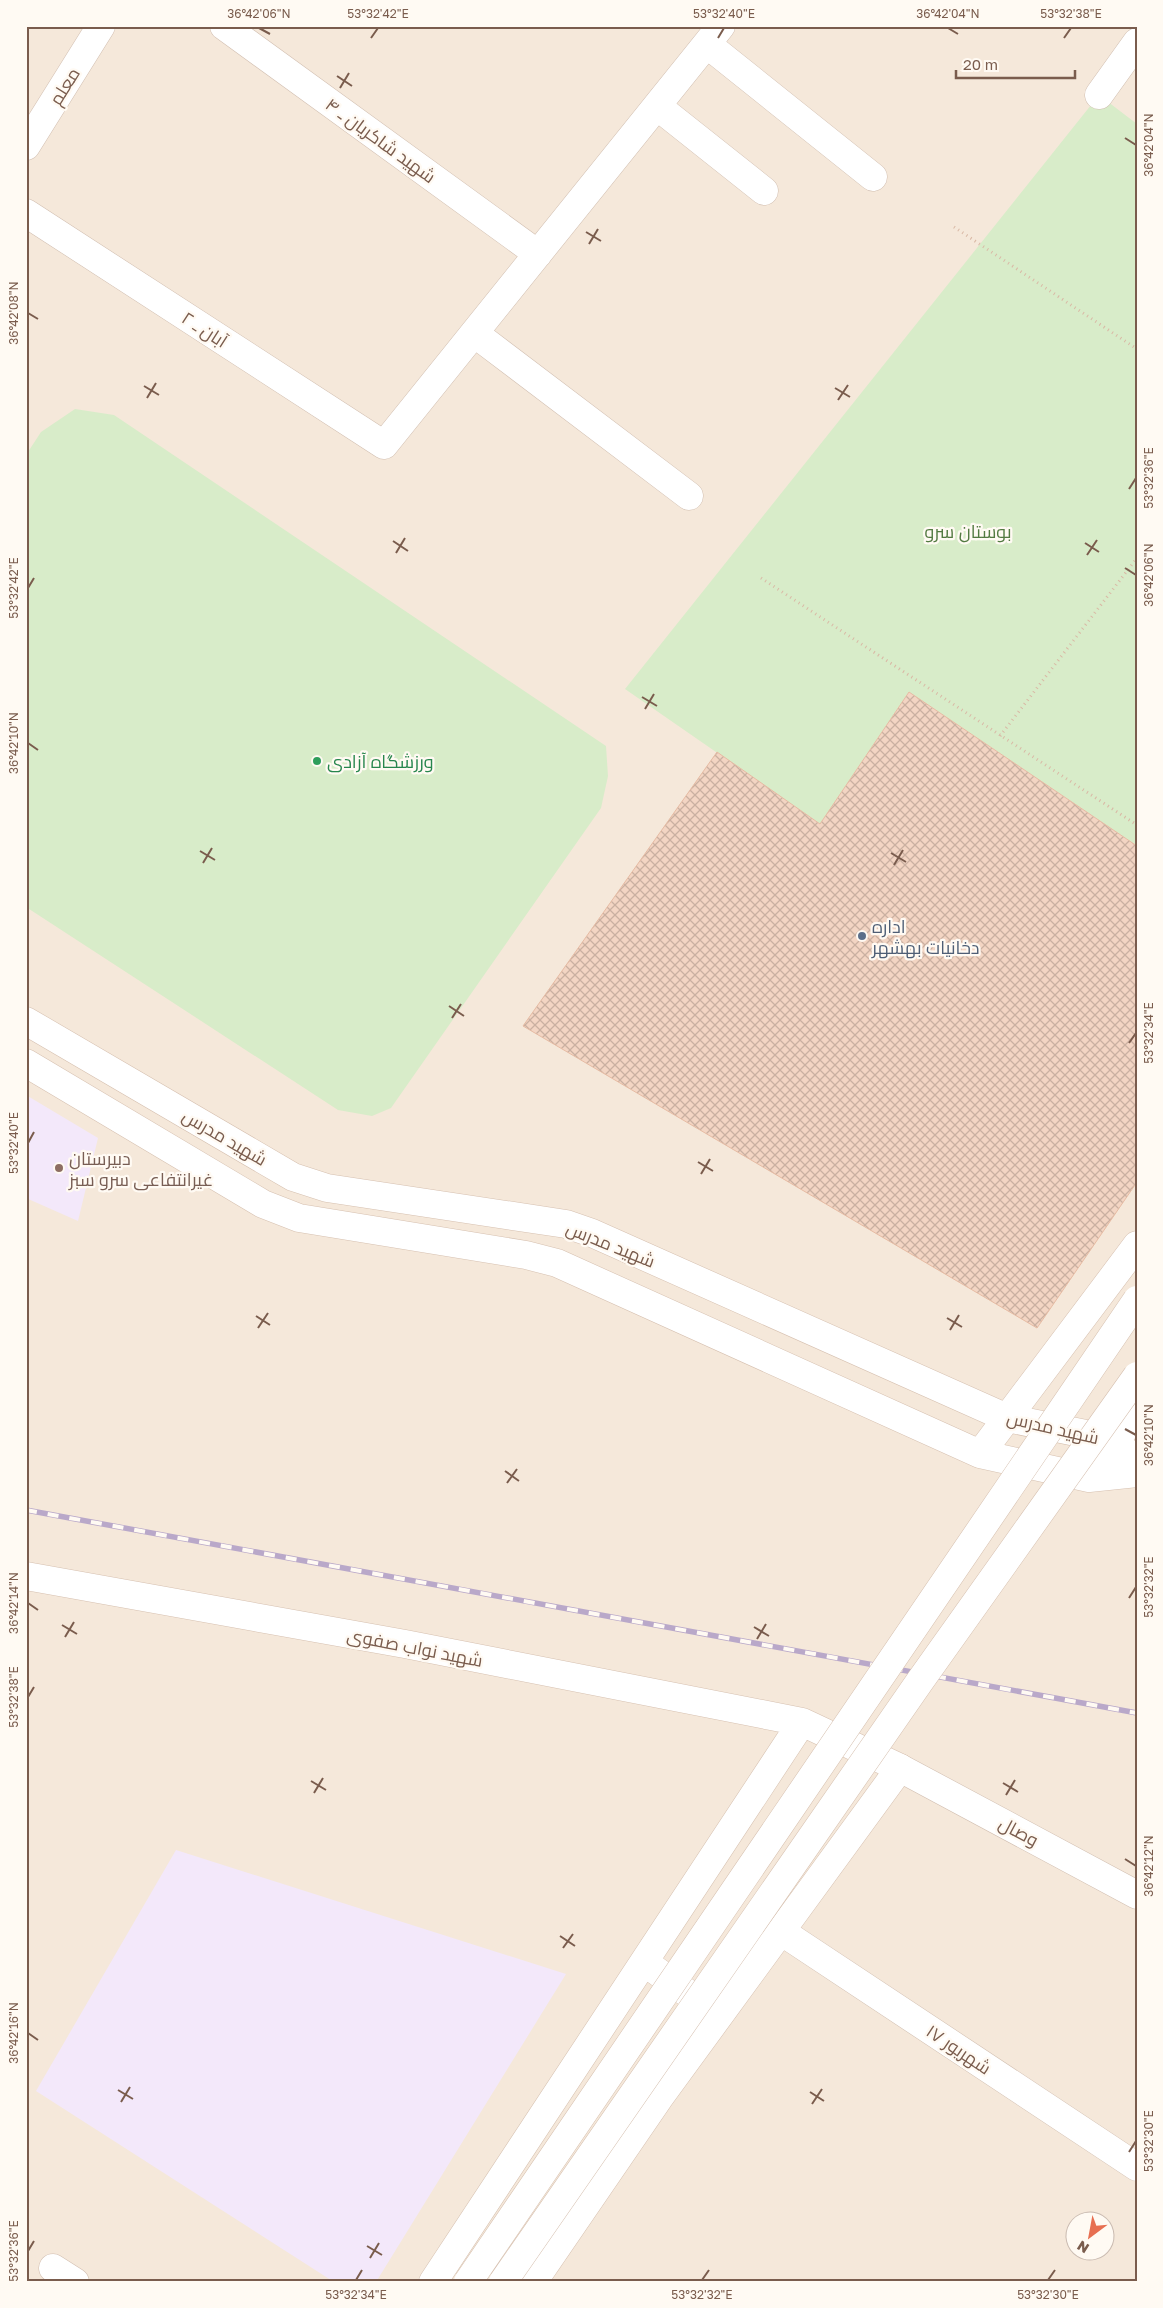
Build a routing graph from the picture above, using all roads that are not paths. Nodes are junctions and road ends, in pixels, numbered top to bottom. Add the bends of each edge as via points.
1 (101, 26) edge
2 (224, 26) edge
3 (714, 36) edge
4 (1137, 42) edge
5 (1099, 95) dead end
6 (657, 106) junction
7 (26, 146) edge
8 (873, 177) dead end
9 (764, 191) dead end
10 (26, 213) edge
11 (538, 254) junction
12 (474, 333) junction
13 (689, 496) dead end
14 (26, 1021) edge
15 (26, 1063) edge
16 (1133, 1258) edge
17 (1097, 1300) junction
18 (1137, 1300) edge
19 (1137, 1329) edge
20 (1137, 1376) edge
21 (1137, 1412) edge
22 (1007, 1418) junction
23 (1115, 1440) junction
24 (980, 1454) junction
25 (1137, 1464) edge
26 (1137, 1473) edge
27 (1089, 1478) junction
28 (26, 1576) edge
29 (802, 1722) junction
30 (900, 1768) junction
31 (1137, 1895) edge
32 (782, 1932) junction
33 (644, 1962) junction
34 (720, 2016) junction
35 (589, 2045) junction
36 (659, 2098) junction
37 (1137, 2167) edge
38 (433, 2282) edge
39 (468, 2282) edge
40 (503, 2282) edge
41 (533, 2282) edge

1 - 7 street, معلم
2 - 11 street, شهید شاکریان ـ ۴
3 - 6 street
3 - 8 street
4 - 5 street
6 - 9 street
6 - 11 street
10 - 12 street, آبان ـ ۲ via 384,445
11 - 12 street
12 - 13 street
14 - 22 street, شهید مدرس via 293,1177 327,1188 566,1224
15 - 24 street via 263,1204 299,1218 526,1255 556,1264
16 - 17 street
17 - 19 street
17 - 22 street
18 - 39 street, bridge
20 - 40 street, bridge
21 - 23 street
22 - 23 street, شهید مدرس
22 - 24 street
23 - 25 street, شهید مدرس
23 - 27 street
24 - 27 street
26 - 27 street
28 - 29 street, شهید نواب صفوی via 405,1644
29 - 30 street, شهید نواب صفوی
29 - 33 street
30 - 31 street, وصال
30 - 32 street
32 - 34 street
32 - 37 street, ۱۷ شهریور
33 - 34 street
33 - 35 street
34 - 36 street
35 - 36 street
35 - 38 street
36 - 41 street

